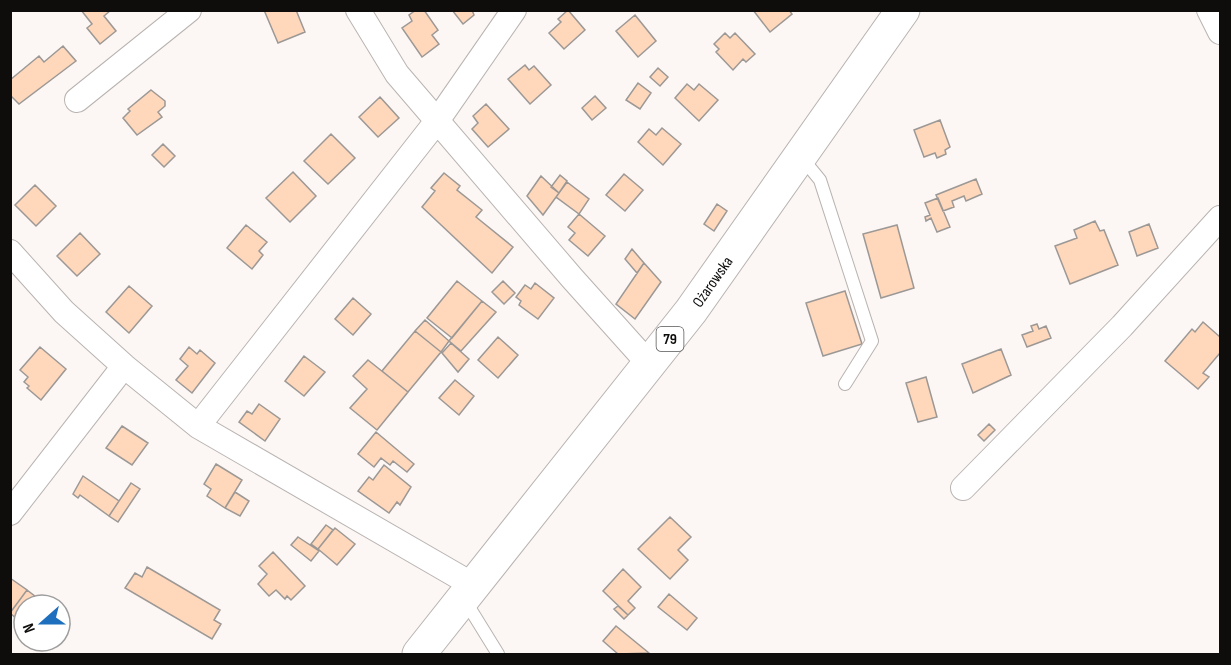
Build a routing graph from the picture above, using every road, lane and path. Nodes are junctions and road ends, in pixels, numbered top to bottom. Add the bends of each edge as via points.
1 (189, 10) edge
2 (358, 10) edge
3 (514, 10) edge
4 (903, 10) edge
5 (1209, 10) edge
6 (1221, 32) edge
7 (77, 100) dead end
8 (436, 121) junction
9 (801, 157) junction
10 (1221, 218) edge
11 (10, 252) edge
12 (650, 365) junction
13 (124, 366) junction
14 (845, 384) dead end
15 (198, 426) junction
16 (963, 488) dead end
17 (10, 513) edge
18 (468, 591) junction
19 (419, 654) edge
20 (498, 654) edge

1 - 7 street
2 - 8 street via 397,74
3 - 8 street
4 - 9 main road, Ożarowska / 79
5 - 6 street
8 - 12 street
8 - 15 street
9 - 12 main road, Ożarowska / 79
9 - 14 lane via 820,180 872,341
10 - 16 street via 1122,326
11 - 13 street via 64,312
12 - 18 main road, Ożarowska / 79
13 - 15 street
13 - 17 street
15 - 18 street
18 - 19 main road, Ożarowska / 79
18 - 20 lane

